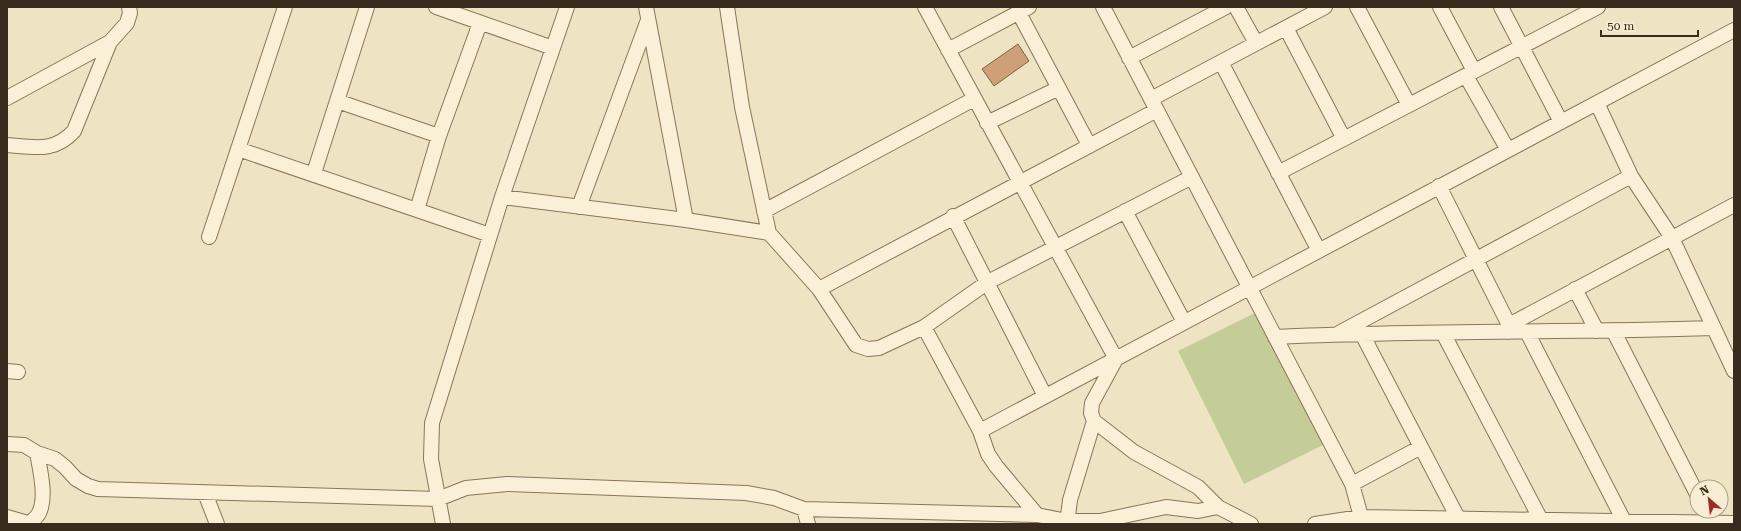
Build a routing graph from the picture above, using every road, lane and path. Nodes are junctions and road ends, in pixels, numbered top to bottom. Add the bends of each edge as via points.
1 (128, 7) edge
2 (285, 7) edge
3 (367, 7) edge
4 (436, 7) edge
5 (567, 7) edge
6 (727, 7) edge
7 (925, 7) edge
8 (1103, 7) edge
9 (1226, 7) edge
10 (1236, 7) edge
11 (1325, 7) edge
12 (1357, 7) edge
13 (1440, 7) edge
14 (1501, 7) edge
15 (1598, 7) edge
16 (1024, 10) edge
17 (647, 13) edge
18 (480, 23) junction
19 (1286, 28) junction
20 (1734, 30) edge
21 (110, 42) junction
22 (1256, 44) junction
23 (1521, 47) junction
24 (553, 48) junction
25 (948, 50) junction
26 (1129, 58) junction
27 (1221, 62) junction
28 (1470, 74) junction
29 (1059, 88) junction
30 (7, 98) edge
31 (974, 99) junction
32 (337, 101) junction
33 (1597, 102) junction
34 (1154, 104) junction
35 (1409, 105) junction
36 (1561, 122) junction
37 (987, 123) junction
38 (439, 136) junction
39 (1344, 139) junction
40 (7, 145) edge
41 (1089, 145) junction
42 (238, 149) junction
43 (1508, 150) junction
44 (1278, 173) junction
45 (314, 174) junction
46 (1631, 176) junction
47 (1192, 177) junction
48 (1019, 182) junction
49 (1440, 186) junction
50 (502, 197) junction
51 (1734, 205) edge
52 (579, 207) junction
53 (417, 210) junction
54 (764, 211) junction
55 (1125, 212) junction
56 (953, 216) junction
57 (686, 220) junction
58 (770, 233) junction
59 (490, 235) junction
60 (209, 237) dead end
61 (1672, 238) junction
62 (1054, 248) junction
63 (1319, 251) junction
64 (1476, 260) junction
65 (988, 282) junction
66 (819, 288) junction
67 (1249, 288) junction
68 (1575, 289) junction
69 (1184, 322) junction
70 (924, 327) junction
71 (1509, 328) junction
72 (1713, 328) junction
73 (1527, 332) junction
74 (1597, 332) junction
75 (1614, 332) junction
76 (1443, 333) junction
77 (1336, 334) junction
78 (1362, 334) junction
79 (1275, 337) junction
80 (1116, 359) junction
81 (1734, 371) edge
82 (1045, 396) junction
83 (1094, 421) junction
84 (980, 431) junction
85 (7, 444) edge
86 (1421, 447) junction
87 (36, 453) junction
88 (1689, 479) edge
89 (1352, 484) junction
90 (205, 493) junction
91 (438, 499) junction
92 (1218, 507) junction
93 (804, 509) junction
94 (1037, 514) junction
95 (7, 517) edge
96 (1689, 518) edge
97 (1717, 519) edge
98 (1451, 520) edge
99 (1541, 520) junction
100 (1362, 521) edge
101 (1624, 521) junction
102 (31, 523) edge
103 (1067, 523) edge
104 (1734, 523) edge
105 (217, 524) edge
106 (443, 524) edge
107 (808, 524) edge
108 (1251, 524) edge
109 (1315, 524) edge

1 - 21 street via 130,13 127,23
2 - 42 street
3 - 32 street
4 - 18 street
5 - 24 street
6 - 54 street via 742,107
7 - 25 street
8 - 26 street
9 - 26 street
10 - 22 street
11 - 19 street
12 - 35 street
13 - 28 street
14 - 23 street
15 - 23 street
16 - 25 street
16 - 29 street
17 - 52 street
17 - 57 street
18 - 24 street
18 - 38 street
19 - 22 street
19 - 39 street
20 - 33 street
21 - 30 street
21 - 40 street via 74,131 64,142 48,148
22 - 27 street
23 - 28 street
23 - 36 street
24 - 50 street
25 - 31 street
26 - 34 street
27 - 34 street
27 - 44 street
28 - 35 street
28 - 43 street
29 - 37 street
29 - 41 street
31 - 37 street
31 - 54 street
32 - 38 street
32 - 45 street
33 - 36 street
33 - 46 street
34 - 41 street
34 - 47 street
35 - 39 street
36 - 43 street
37 - 48 street
38 - 53 street
39 - 44 street
41 - 48 street
42 - 45 street
42 - 60 street
43 - 49 street
44 - 63 street
45 - 53 street
46 - 61 street
46 - 64 street
47 - 55 street
47 - 67 street
48 - 56 street
48 - 62 street
49 - 63 street
49 - 64 street
50 - 52 street
50 - 59 street
51 - 61 street
52 - 57 street
53 - 59 street
54 - 58 street
55 - 62 street
55 - 69 street
56 - 65 street
56 - 66 street
57 - 58 street
58 - 66 street
59 - 91 street via 432,423 431,459
61 - 68 street
61 - 72 street
62 - 65 street
62 - 80 street
63 - 67 street
64 - 71 street
64 - 77 street
65 - 70 street
65 - 82 street
66 - 70 street via 856,344 862,347 879,348
67 - 69 street
67 - 79 street
68 - 71 street
68 - 74 street
69 - 80 street
70 - 84 street
71 - 73 street
71 - 76 street
72 - 75 street
72 - 81 street
73 - 74 street
73 - 101 street
74 - 75 street
75 - 88 street
76 - 78 street
76 - 99 street
77 - 78 street
77 - 79 street
78 - 86 street
79 - 89 street
80 - 82 street
80 - 83 street via 1092,403 1091,413
82 - 84 street
83 - 92 street via 1134,452 1198,487
83 - 103 street via 1070,500
84 - 94 street via 988,454 996,466
85 - 87 street via 24,445
86 - 89 street
86 - 98 street
87 - 90 street via 55,459 76,479 98,489
87 - 102 street via 42,491 39,513
89 - 100 street
90 - 91 street
90 - 105 street
91 - 93 street via 466,488 507,484 746,493 774,498
91 - 106 street
92 - 103 street via 1198,510 1166,507 1100,521
92 - 108 street
93 - 94 street
93 - 107 street
94 - 103 street
95 - 102 street
96 - 101 street
97 - 104 street
98 - 99 street
98 - 100 street
99 - 101 street
100 - 109 street

